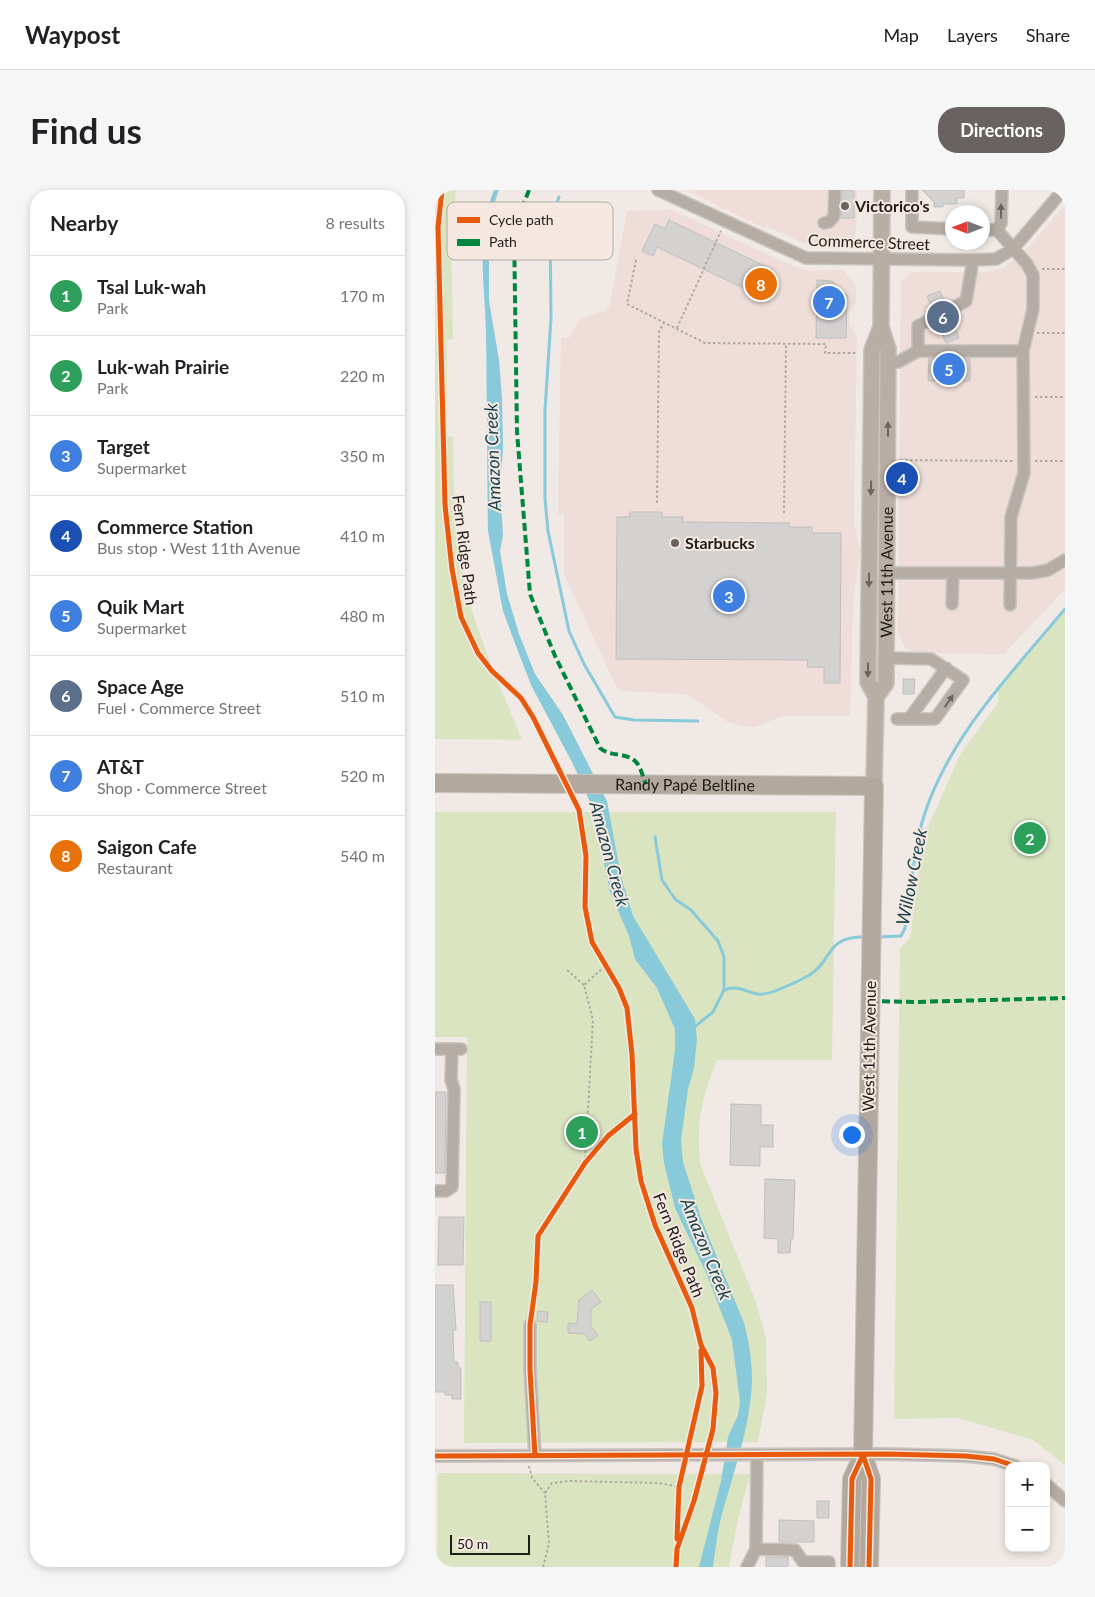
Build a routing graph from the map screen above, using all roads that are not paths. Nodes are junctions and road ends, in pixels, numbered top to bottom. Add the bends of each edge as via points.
1 (658, 190) edge
2 (835, 190) edge
3 (882, 190) edge
4 (912, 190) edge
5 (1002, 190) edge
6 (1063, 190) edge
7 (824, 223) dead end
8 (945, 229) edge
9 (990, 230) edge
10 (997, 230) junction
11 (1013, 249) junction
12 (881, 260) junction
13 (973, 260) junction
14 (881, 327) junction
15 (918, 351) junction
16 (1023, 351) junction
17 (888, 362) junction
18 (870, 514) junction
19 (1065, 560) edge
20 (886, 566) junction
21 (953, 573) junction
22 (1010, 573) junction
23 (952, 604) dead end
24 (1010, 605) dead end
25 (886, 658) junction
26 (946, 668) junction
27 (876, 697) junction
28 (435, 783) edge
29 (874, 786) junction
30 (435, 1049) edge
31 (435, 1191) edge
32 (531, 1325) dead end
33 (863, 1455) junction
34 (435, 1456) edge
35 (532, 1456) junction
36 (754, 1456) junction
37 (1005, 1463) edge
38 (1050, 1488) edge
39 (1065, 1501) edge
40 (756, 1549) junction
41 (829, 1564) edge
42 (850, 1565) edge
43 (747, 1567) edge
44 (869, 1567) edge

1 - 12 street, Commerce Street via 806,258
2 - 7 street via 834,216
3 - 12 main road, West 11th Avenue
4 - 8 street via 913,228
10 -> 5 street via 1001,221
6 - 11 street, Commerce Street
9 - 10 street
10 - 11 street
11 - 13 street, Commerce Street via 996,258
11 - 16 street via 1031,269 1033,309
12 - 13 street, Commerce Street
12 - 14 main road, West 11th Avenue
13 - 15 street via 966,301 918,326
14 - 17 main road, West 11th Avenue via 888,349
14 -> 18 main road, West 11th Avenue via 872,350
15 - 16 street
15 - 17 street via 898,362
16 - 22 street via 1024,473 1011,517
20 -> 17 main road, West 11th Avenue
18 - 20 main road via 877,515 879,519 879,550
18 -> 27 main road, West 11th Avenue via 868,682
19 - 22 street via 1042,572
20 - 21 street
20 - 25 main road, West 11th Avenue
21 - 22 street
21 - 23 street
22 - 24 street
25 - 26 street via 931,659
25 - 27 main road, West 11th Avenue via 886,683
26 -> 26 street via 903,719 935,719 963,680
27 - 29 main road, West 11th Avenue
28 - 29 highway, Randy Papé Beltline
29 - 33 highway, West 11th Avenue
30 - 31 street via 456,1049 451,1080 454,1089 452,1187 446,1191
32 - 35 street
33 - 36 street
33 - 37 street via 965,1456
33 - 42 highway, West 11th Avenue via 852,1479
33 - 44 highway, West 11th Avenue via 871,1479
34 - 35 street
35 - 36 street
36 - 40 street
38 - 39 street
40 - 41 street via 795,1550 803,1562
40 - 43 street
41 - 42 street

